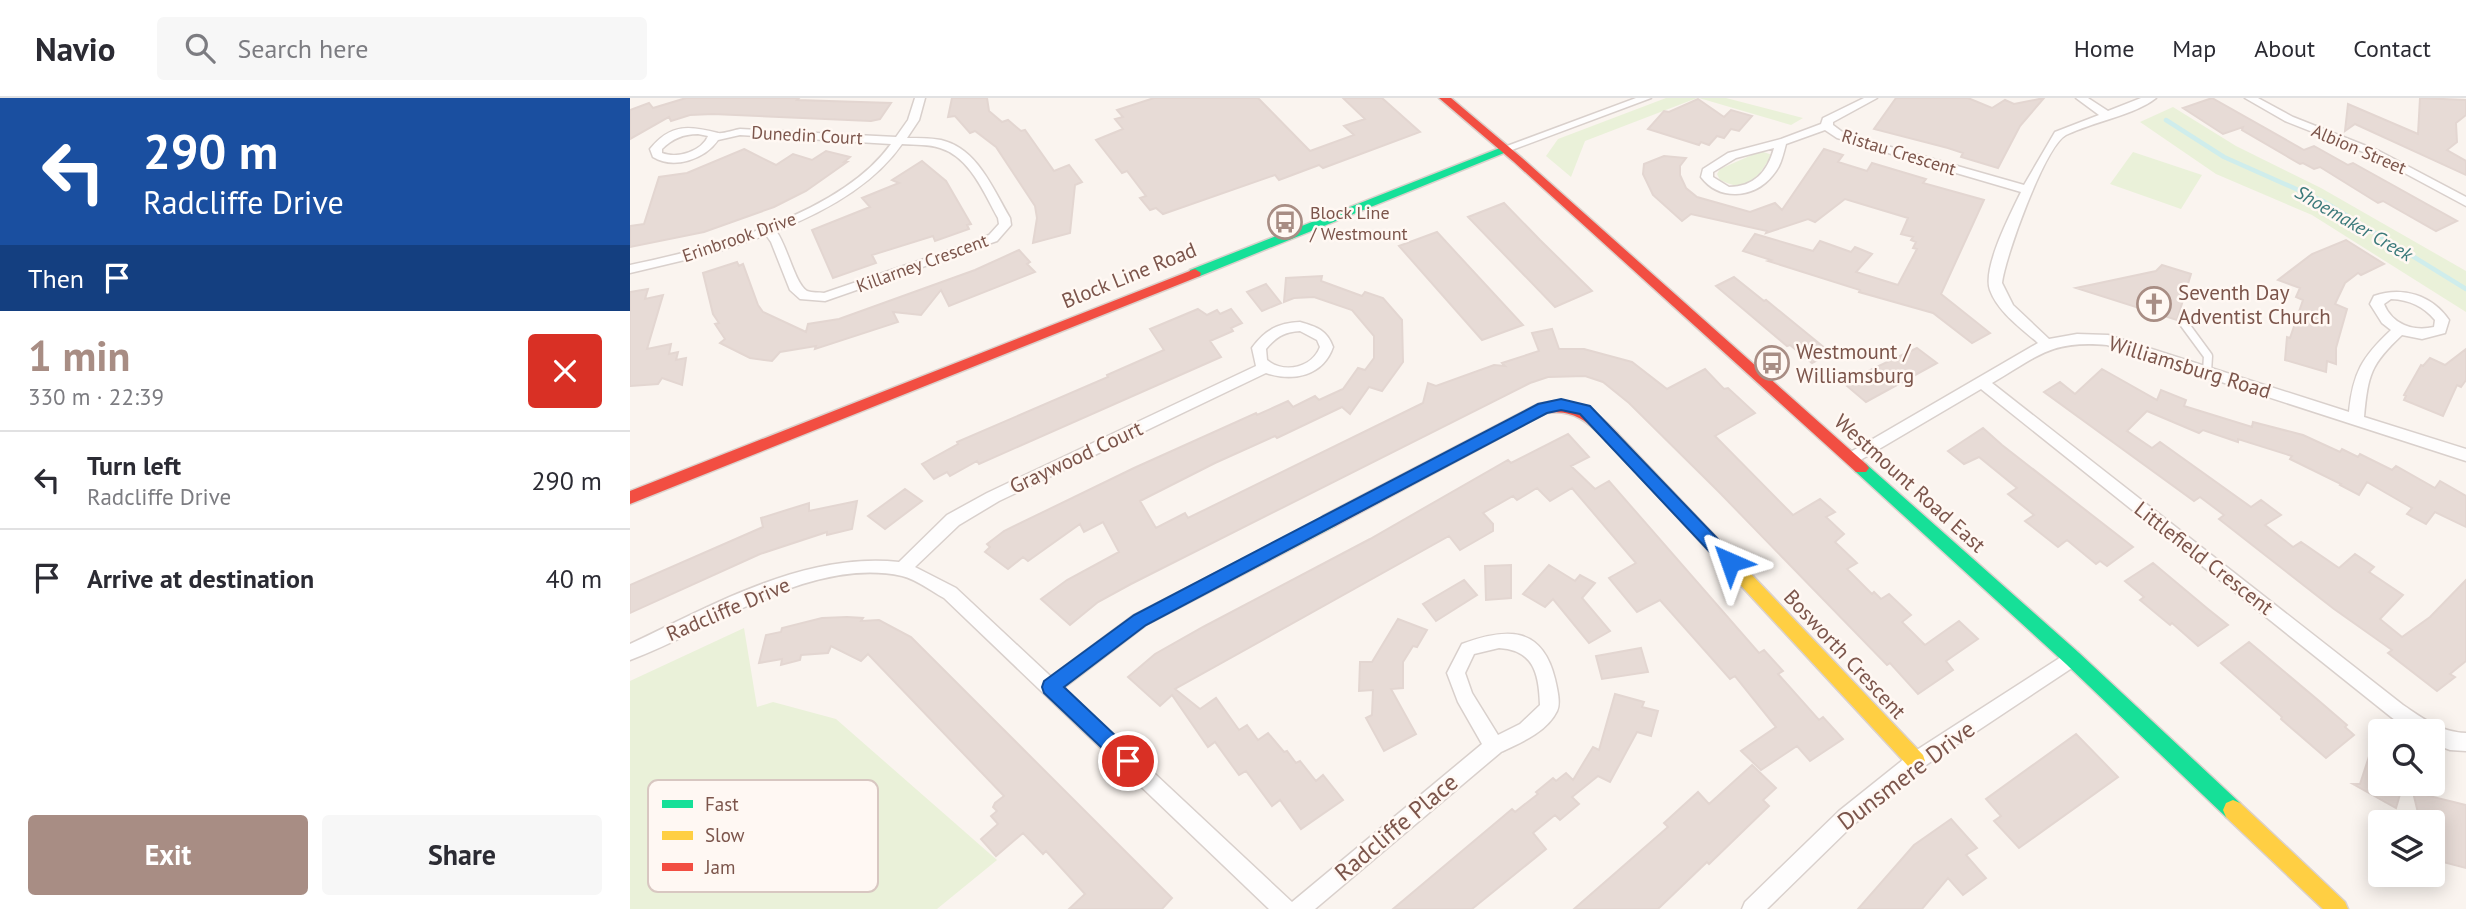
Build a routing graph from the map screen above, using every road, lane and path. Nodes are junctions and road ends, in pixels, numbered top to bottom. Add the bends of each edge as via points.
1 (920, 98) edge
2 (1444, 98) edge
3 (1872, 98) edge
4 (2081, 98) edge
5 (2151, 98) edge
6 (2250, 98) edge
7 (1640, 99) edge
8 (2108, 116) junction
9 (1827, 126) junction
10 (715, 138) dead end
11 (900, 140) junction
12 (1781, 143) junction
13 (1504, 149) junction
14 (2028, 190) junction
15 (2466, 202) edge
16 (769, 231) junction
17 (630, 269) edge
18 (2183, 322) dead end
19 (2400, 329) dead end
20 (2047, 344) junction
21 (1266, 367) junction
22 (2207, 372) junction
23 (1982, 382) junction
24 (2356, 420) junction
25 (2466, 455) edge
26 (1852, 458) junction
27 (630, 498) edge
28 (902, 569) junction
29 (630, 652) edge
30 (2072, 658) junction
31 (1051, 687) junction
32 (2408, 719) edge
33 (2445, 739) edge
34 (2466, 742) edge
35 (1494, 746) junction
36 (1916, 761) junction
37 (1284, 909) edge
38 (1299, 909) edge
39 (1752, 909) edge
40 (2339, 909) edge

1 - 11 street, Erinbrook Drive via 913,122
2 - 13 street, Westmount Road East
3 - 9 street, Ristau Crescent via 1827,120
4 - 8 street
5 - 8 street
6 - 15 street, Albion Street via 2289,119 2375,153
7 - 13 street, Block Line Road
8 - 14 street via 2059,134
9 - 12 street
9 - 14 street, Ristau Crescent via 1841,136
10 - 11 street, Dunedin Court via 740,132
11 - 16 street, Erinbrook Drive via 879,165 846,191
11 - 16 street, Killarney Crescent via 939,143 968,159 1004,218 1000,232 972,247 854,289 813,298 795,287
12 - 12 street via 1732,156 1707,171 1707,177 1722,189 1752,187 1768,174
13 - 26 street, Westmount Road East
13 - 27 street, Block Line Road
14 - 20 street via 1995,284 2003,300
16 - 17 street, Erinbrook Drive
18 - 22 lane via 2208,356
19 - 24 street via 2369,358 2361,373
20 - 22 street, Williamsburg Road via 2073,338 2108,340
20 - 23 street, Williamsburg Road
21 - 21 street via 1287,373 1307,369 1324,355 1325,339 1306,327 1273,332 1259,348 1260,362
21 - 28 street, Graywood Court via 972,508 936,534
22 - 24 street, Williamsburg Road
23 - 26 street, Williamsburg Road
23 - 32 street, Littlefield Crescent
24 - 25 street, Williamsburg Road
26 - 30 street, Westmount Road East
28 - 29 street, Radcliffe Drive via 854,567 811,575 770,588
28 - 31 street, Radcliffe Drive via 950,593
30 - 36 street, Dunsmere Drive
30 - 40 street, Westmount Road East
31 - 36 street, Bosworth Crescent via 1140,620 1543,408 1561,404 1585,410 1603,428
31 - 37 street, Radcliffe Drive
33 - 34 street
35 - 35 street, Radcliffe Place via 1527,730 1549,708 1549,686 1538,654 1522,642 1497,640 1468,649 1456,673 1464,696
35 - 38 street, Radcliffe Place
36 - 39 street, Dunsmere Drive via 1846,818

